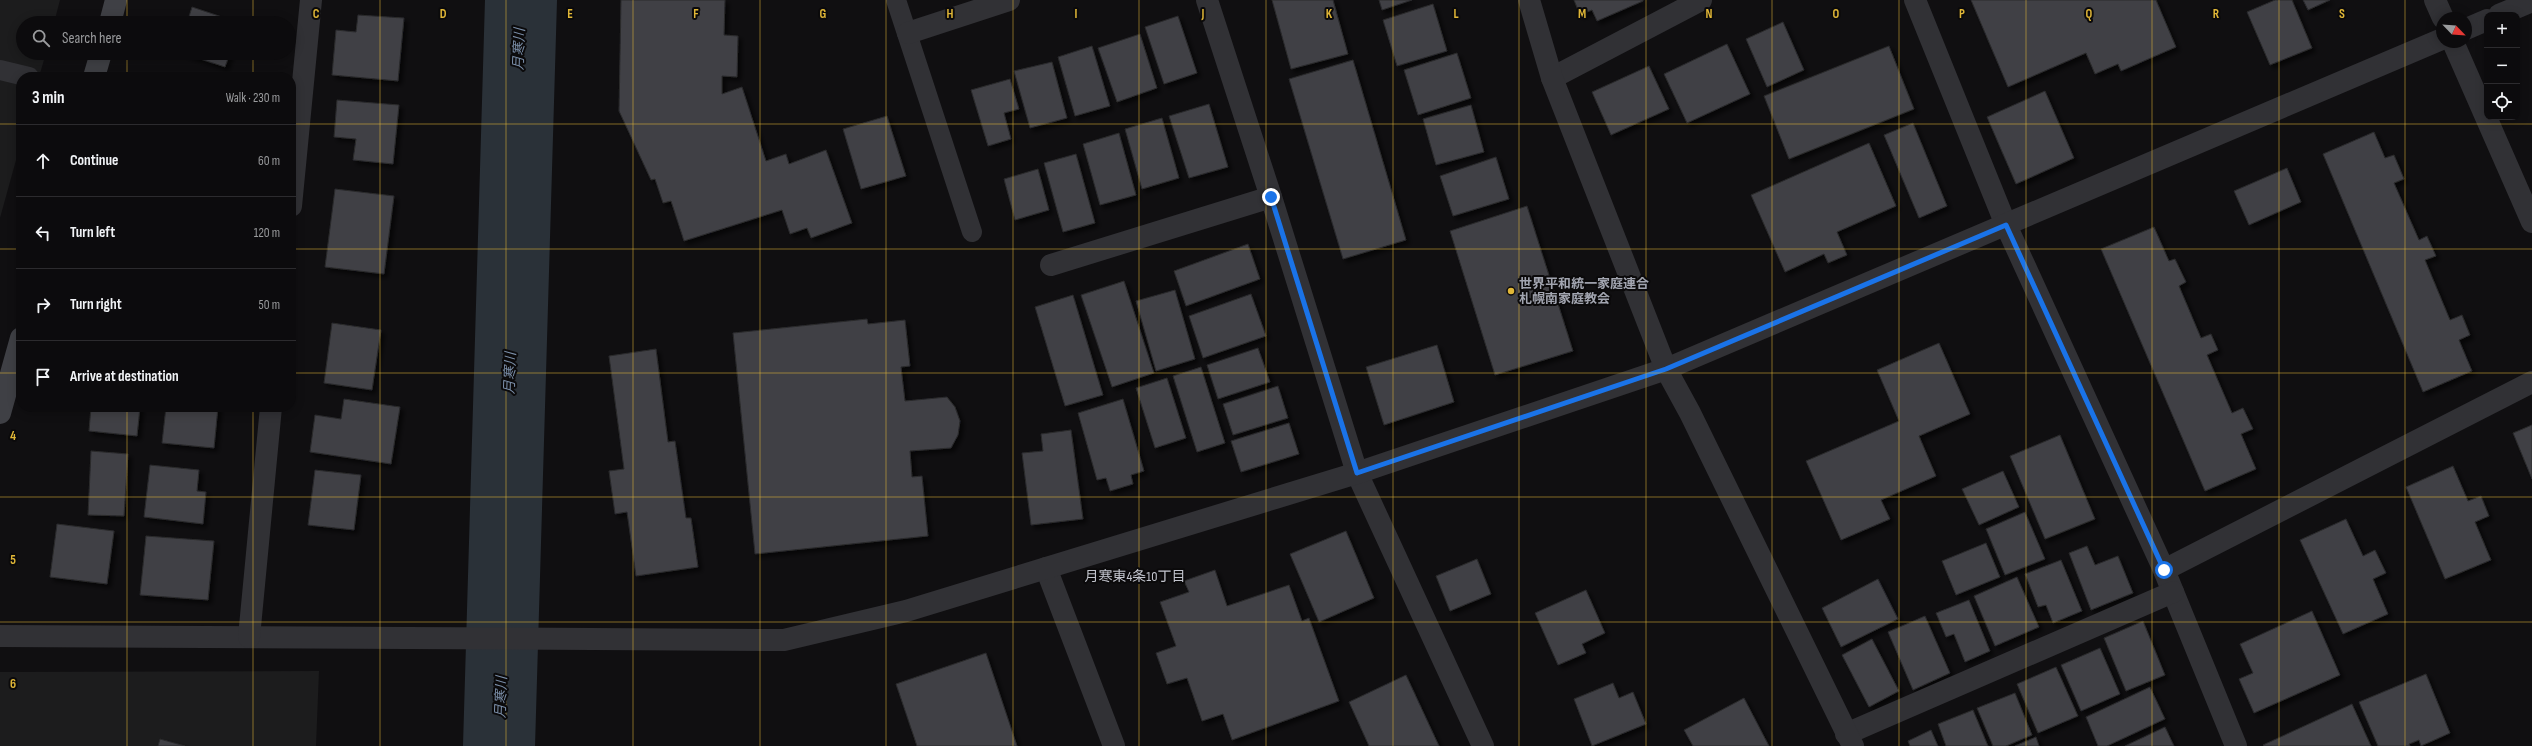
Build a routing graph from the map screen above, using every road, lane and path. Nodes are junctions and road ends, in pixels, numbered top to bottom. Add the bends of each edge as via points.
1 (116, 0) edge
2 (311, 0) edge
3 (896, 0) edge
4 (1009, 0) edge
5 (1207, 0) edge
6 (1529, 0) edge
7 (1702, 0) edge
8 (1915, 0) edge
9 (2435, 0) edge
10 (2532, 1) edge
11 (2440, 12) edge
12 (2506, 12) edge
13 (112, 16) edge
14 (2484, 21) edge
15 (2472, 26) edge
16 (908, 33) junction
17 (2436, 42) edge
18 (2456, 48) edge
19 (99, 60) edge
20 (0, 70) edge
21 (95, 72) edge
22 (16, 74) edge
23 (1552, 78) junction
24 (296, 154) edge
25 (1271, 197) junction
26 (2532, 222) edge
27 (2006, 225) junction
28 (972, 232) dead end
29 (1051, 265) dead end
30 (16, 356) edge
31 (1666, 369) junction
32 (2532, 382) edge
33 (271, 412) edge
34 (0, 413) edge
35 (1357, 473) junction
36 (1046, 568) junction
37 (2164, 570) junction
38 (2172, 592) junction
39 (0, 636) edge
40 (249, 637) junction
41 (1850, 740) edge
42 (1114, 746) edge
43 (1483, 746) edge
44 (2236, 746) edge

1 - 13 main road
2 - 24 street
3 - 16 lane
4 - 16 street
5 - 25 street
6 - 23 street
7 - 23 street
8 - 27 street
9 - 11 street
10 - 12 street
14 - 15 street
16 - 28 lane
17 - 27 street
18 - 26 street
19 - 21 main road
20 - 22 lane
23 - 31 street
25 - 29 street
25 - 35 street
27 - 31 street
27 - 37 street
30 - 34 main road
31 - 35 street
31 - 41 street
32 - 37 street
33 - 40 street
35 - 36 street
35 - 43 street
36 - 40 street via 906,611 784,640
36 - 42 street
37 - 38 street
38 - 41 street
38 - 44 street
39 - 40 street

